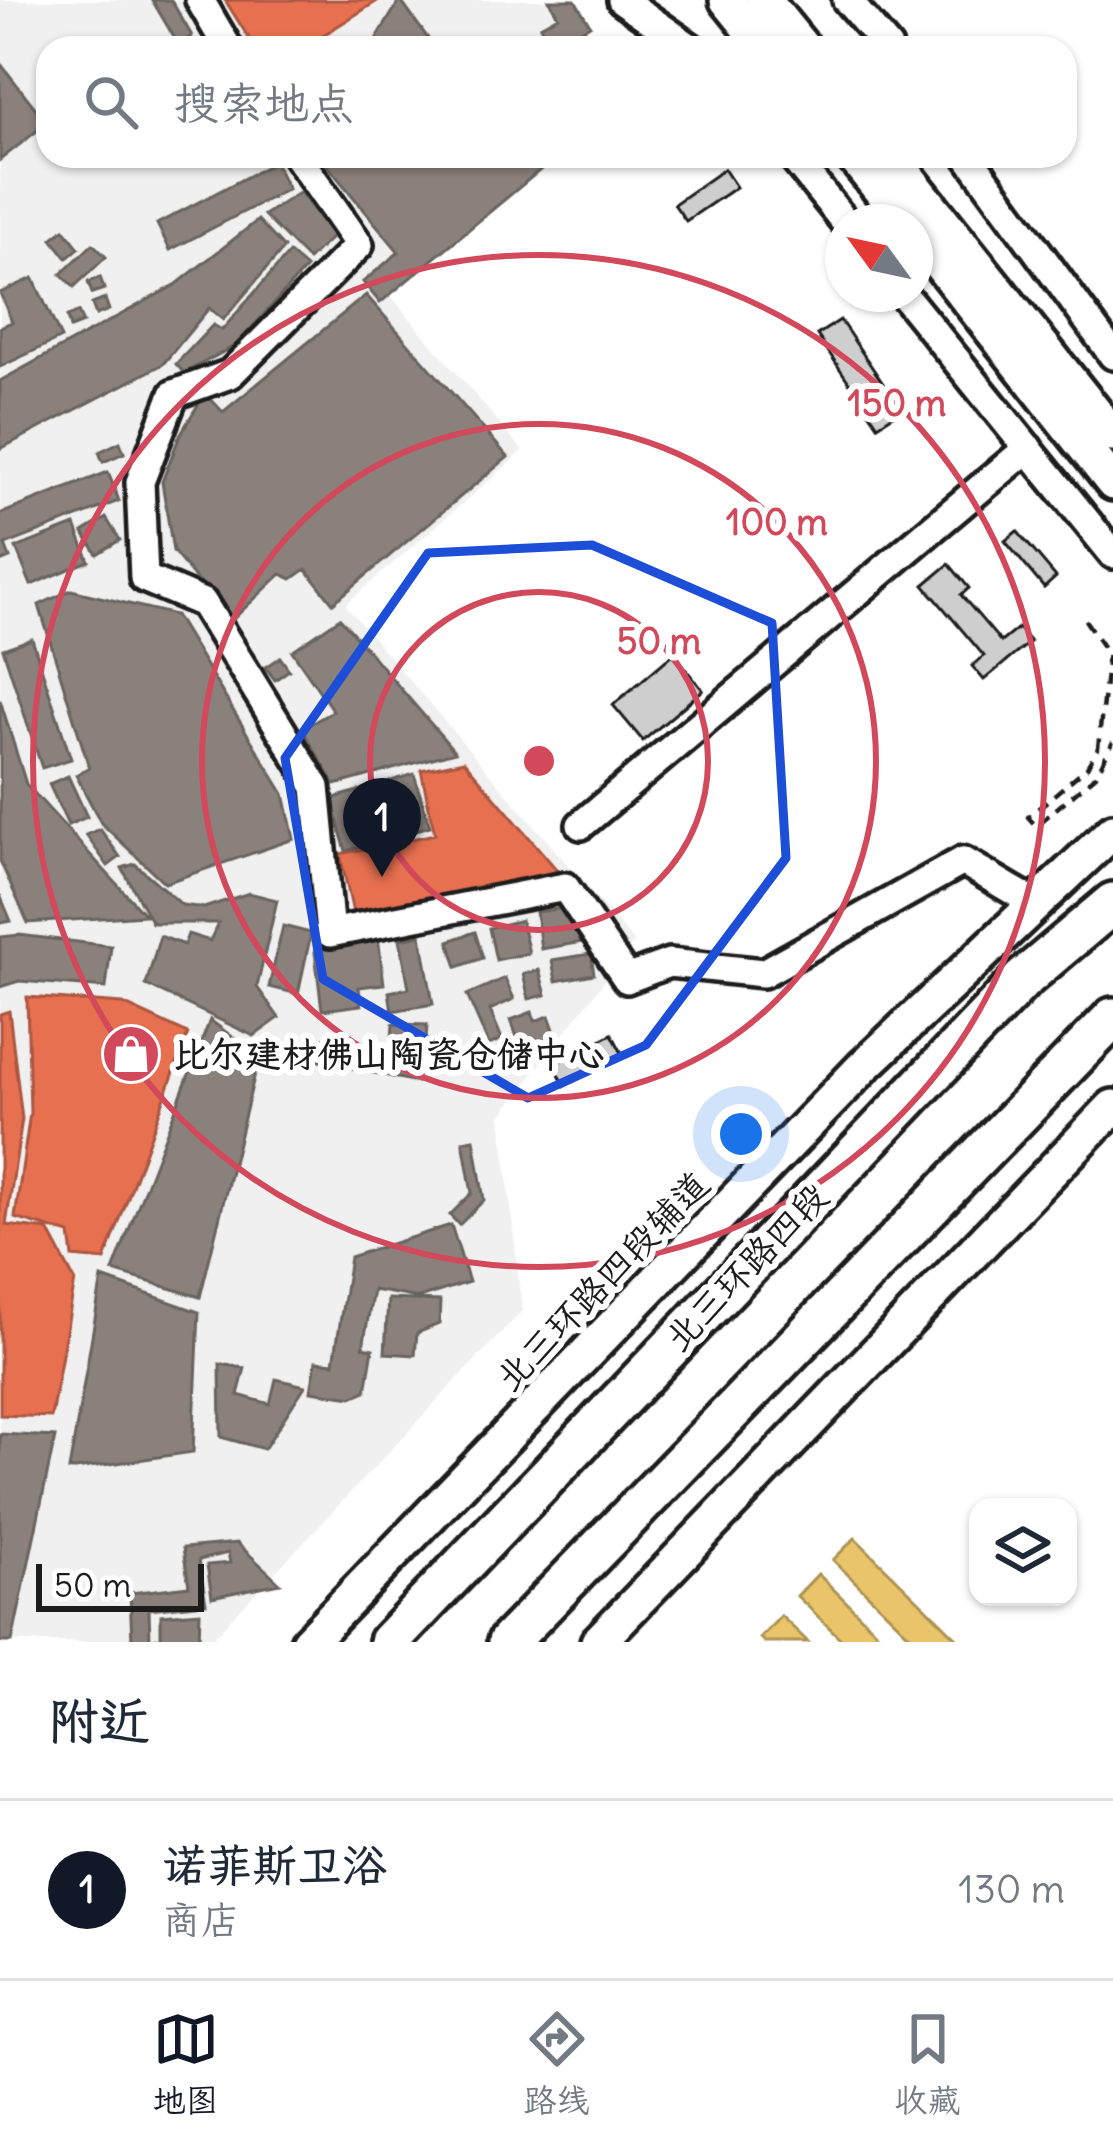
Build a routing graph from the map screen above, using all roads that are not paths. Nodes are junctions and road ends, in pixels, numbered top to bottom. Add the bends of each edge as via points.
1 (200, 0) edge
2 (622, 0) edge
3 (728, 0) edge
4 (764, 0) edge
5 (848, 0) edge
6 (221, 36) edge
7 (674, 36) edge
8 (756, 36) edge
9 (793, 36) edge
10 (879, 36) edge
11 (305, 168) edge
12 (802, 168) edge
13 (863, 168) edge
14 (899, 168) edge
15 (977, 168) edge
16 (831, 204) edge
17 (892, 204) edge
18 (933, 251) edge
19 (918, 312) edge
20 (1002, 320) junction
21 (1113, 356) edge
22 (1113, 435) edge
23 (1028, 448) junction
24 (1113, 483) edge
25 (1113, 554) edge
26 (581, 826) dead end
27 (1113, 831) edge
28 (1113, 903) edge
29 (1036, 904) junction
30 (1113, 1018) edge
31 (1113, 1107) edge
32 (308, 1642) edge
33 (389, 1642) edge
34 (508, 1642) edge
35 (598, 1642) edge

1 - 6 street
2 - 7 street
3 - 8 main road
4 - 9 main road
5 - 10 street
11 - 29 street via 359,245 230,374 174,394 140,482 144,578 203,603 316,787 330,933 565,887 627,979 669,963 763,973 964,861
12 - 16 street
13 - 17 main road
14 - 20 main road
15 - 21 street
18 - 20 main road
19 - 23 street
20 - 22 main road
20 - 24 main road
23 - 25 street
23 - 26 street
27 - 29 main road, 北三环路四段辅道
28 - 33 highway, 北三环路四段 via 1022,980
29 - 32 main road, 北三环路四段辅道 via 863,1067
30 - 34 highway
31 - 35 main road

